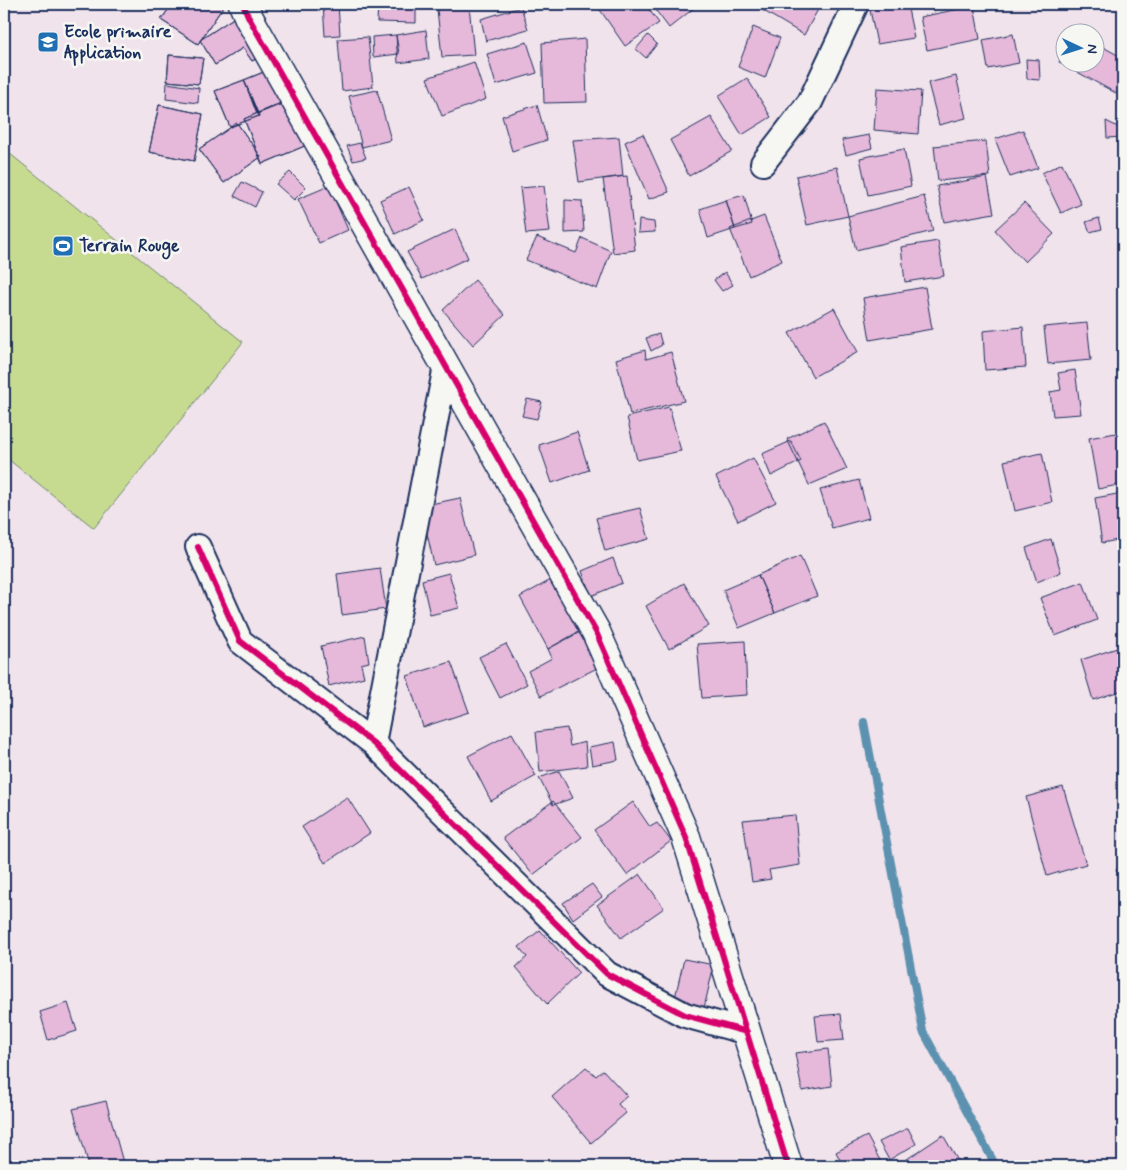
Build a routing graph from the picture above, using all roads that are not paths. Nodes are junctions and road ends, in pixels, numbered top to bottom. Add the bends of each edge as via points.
1 (243, 4) edge
2 (856, 4) edge
3 (763, 163) dead end
4 (446, 366) junction
5 (198, 547) dead end
6 (373, 743) junction
7 (747, 1032) junction
8 (788, 1166) edge

1 - 4 street
2 - 3 street via 810,102
4 - 6 street
4 - 7 street via 596,632 686,837
5 - 6 street via 240,641
6 - 7 street via 607,974 685,1015
7 - 8 street

